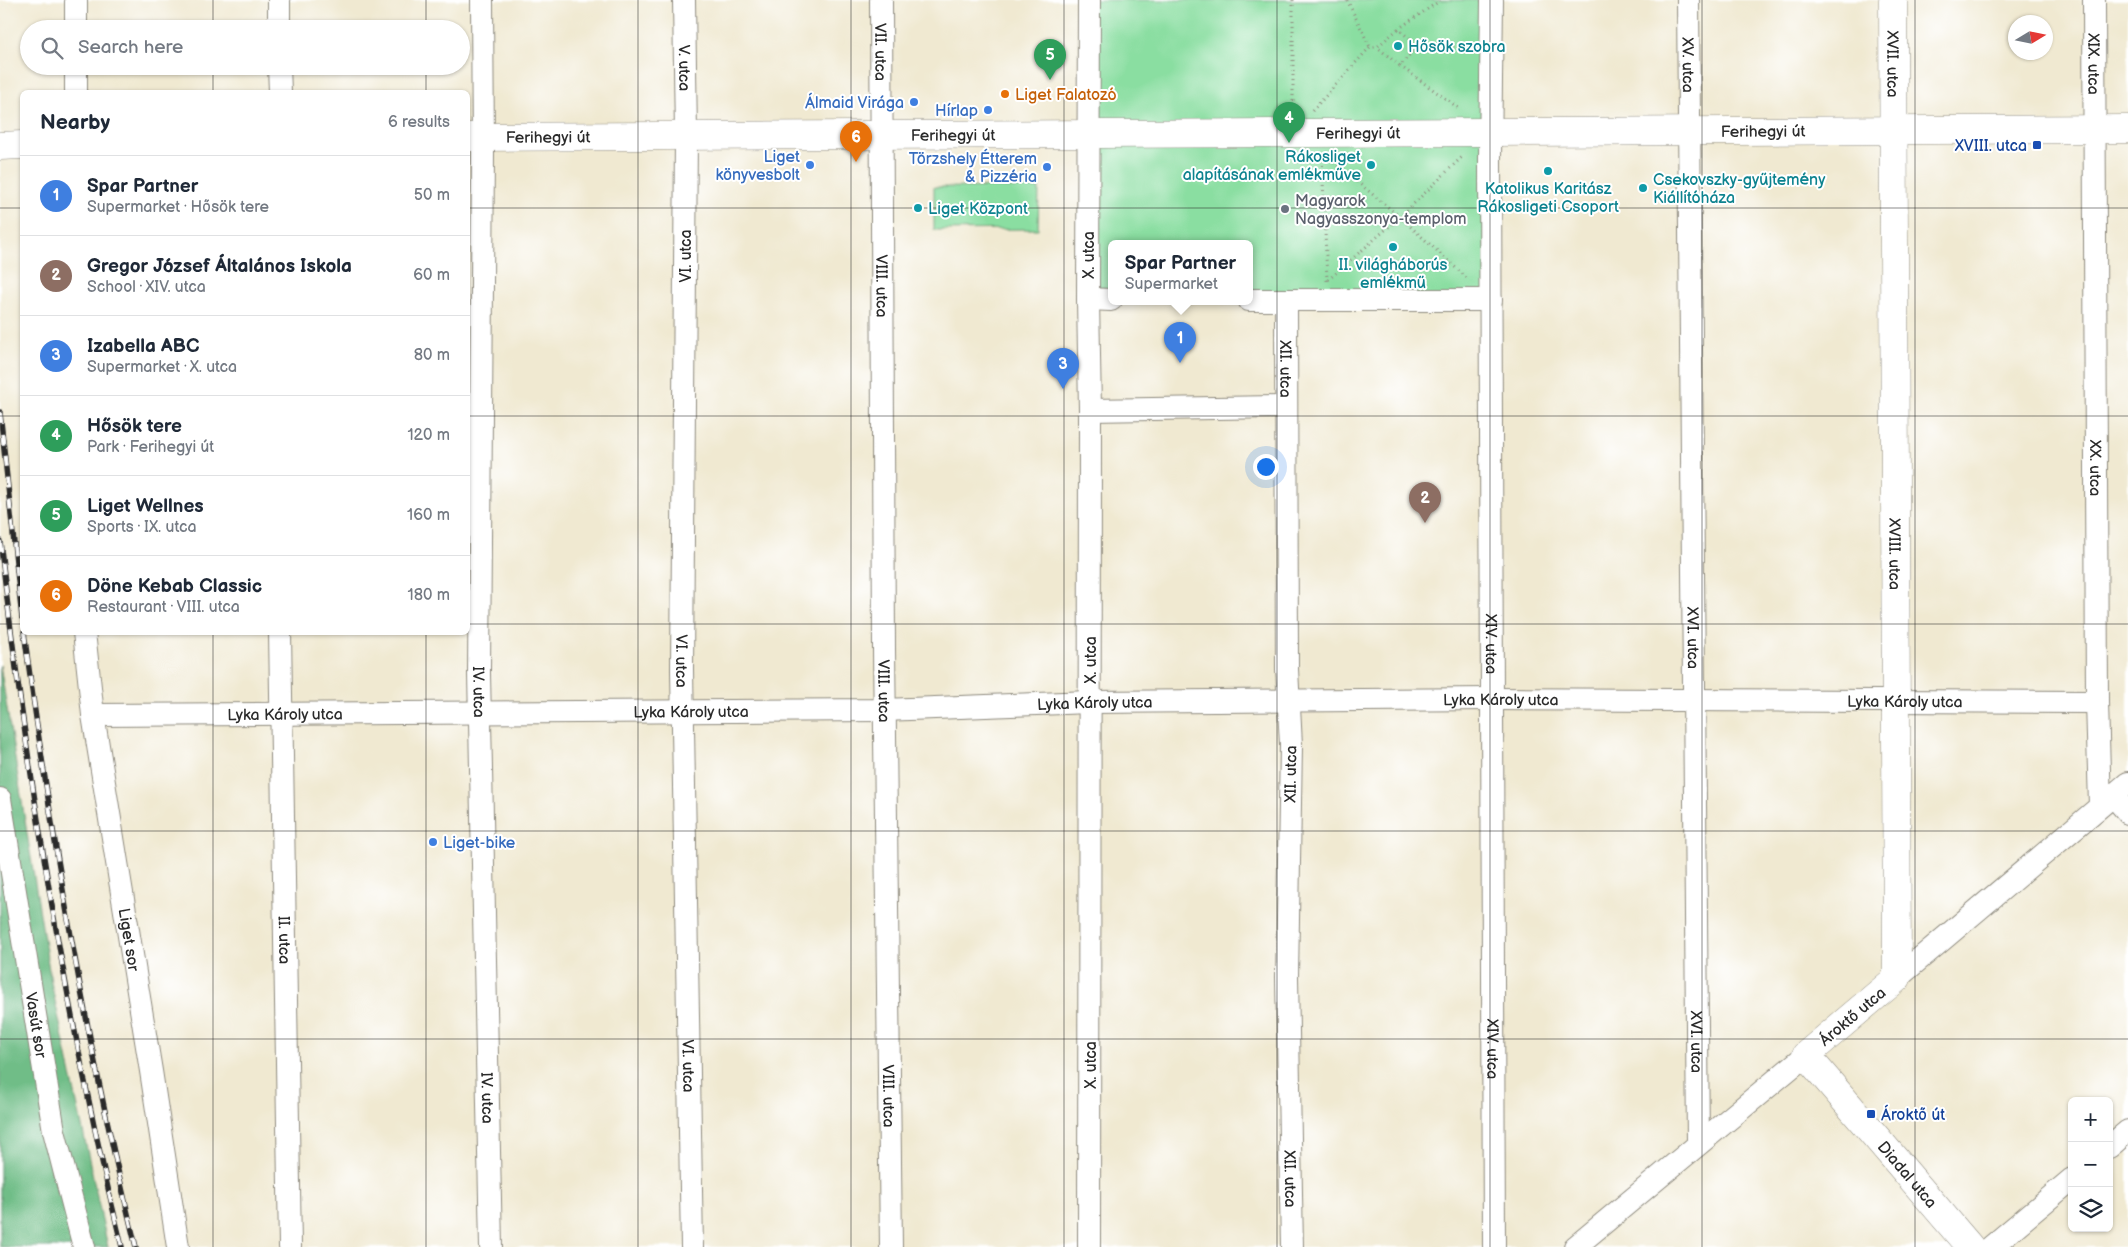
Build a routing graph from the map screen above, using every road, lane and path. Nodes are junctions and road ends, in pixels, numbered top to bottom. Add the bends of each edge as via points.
1 (76, 0) edge
2 (279, 0) edge
3 (482, 0) edge
4 (684, 0) edge
5 (881, 0) edge
6 (1089, 0) edge
7 (1293, 0) edge
8 (1347, 0) edge
9 (1441, 0) edge
10 (1492, 0) edge
11 (1688, 0) edge
12 (1893, 0) edge
13 (2094, 0) edge
14 (76, 20) edge
15 (279, 20) edge
16 (1398, 29) junction
17 (1418, 45) junction
18 (1492, 46) junction
19 (1377, 47) junction
20 (1370, 48) junction
21 (1400, 66) junction
22 (76, 75) edge
23 (279, 75) edge
24 (76, 90) edge
25 (280, 90) edge
26 (2096, 128) junction
27 (2128, 128) edge
28 (1894, 129) junction
29 (1689, 130) junction
30 (1490, 131) junction
31 (1293, 132) junction
32 (1088, 133) junction
33 (686, 135) junction
34 (883, 135) junction
35 (475, 137) edge
36 (20, 145) edge
37 (0, 146) edge
38 (1466, 152) dead end
39 (1400, 217) junction
40 (1327, 281) junction
41 (1088, 299) junction
42 (1108, 300) edge
43 (1253, 300) edge
44 (1296, 300) junction
45 (1491, 300) junction
46 (1286, 407) junction
47 (1090, 410) junction
48 (84, 635) edge
49 (280, 635) edge
50 (1492, 699) junction
51 (1895, 700) junction
52 (1289, 701) junction
53 (1694, 701) junction
54 (1090, 702) junction
55 (2097, 702) junction
56 (884, 710) junction
57 (682, 711) junction
58 (480, 713) junction
59 (280, 714) junction
60 (93, 715) junction
61 (2113, 795) edge
62 (0, 799) edge
63 (2128, 813) edge
64 (1897, 978) junction
65 (1806, 1055) junction
66 (2128, 1131) edge
67 (1698, 1144) junction
68 (2113, 1144) edge
69 (2068, 1182) edge
70 (84, 1247) edge
71 (178, 1247) edge
72 (290, 1247) edge
73 (492, 1247) edge
74 (692, 1247) edge
75 (891, 1247) edge
76 (1090, 1247) edge
77 (1292, 1247) edge
78 (1494, 1247) edge
79 (1575, 1247) edge
80 (1970, 1247) edge
81 (1992, 1247) edge

1 - 14 street
2 - 15 street
3 - 35 street, IV. utca
4 - 33 street, V. utca
5 - 34 street, VII. utca
6 - 32 street, X. utca
7 - 31 path
8 - 20 path
9 - 16 path
10 - 18 street, XIV. utca
11 - 29 street, XV. utca
12 - 28 street, XVII. utca
13 - 26 street, XIX. utca
16 - 17 path
16 - 19 path
17 - 18 path
17 - 21 path
18 - 30 street, XIV. utca
19 - 20 path
19 - 21 path
20 - 31 path
21 - 30 path
22 - 24 street
23 - 25 street
26 - 27 street, Ferihegyi út
26 - 28 street, Ferihegyi út
26 - 55 street, XX. utca
28 - 29 street, Ferihegyi út
28 - 51 street, XVIII. utca
29 - 30 street, Ferihegyi út
29 - 53 street, XVI. utca
30 - 31 street, Ferihegyi út
30 - 45 street, XIV. utca
31 - 32 street, Ferihegyi út
32 - 34 street, Ferihegyi út
32 - 41 street, X. utca
33 - 34 street, Ferihegyi út
33 - 35 street, Ferihegyi út
33 - 57 street, VI. utca
34 - 56 street, VIII. utca
35 - 58 street, IV. utca
36 - 37 street
38 - 39 path
39 - 40 path
39 - 40 path via 1322,152
39 - 45 path
40 - 44 path
41 - 42 street
41 - 47 street, X. utca
43 - 44 street
44 - 45 street
44 - 46 street, XII. utca
45 - 50 street, XIV. utca
46 - 47 street
46 - 52 street, XII. utca
47 - 54 street, X. utca
48 - 60 street, Liget sor
49 - 59 street, II. utca
50 - 52 street, Lyka Károly utca
50 - 53 street, Lyka Károly utca
50 - 78 street, XIV. utca
51 - 53 street, Lyka Károly utca
51 - 55 street, Lyka Károly utca
51 - 64 street, XVIII. utca
52 - 54 street, Lyka Károly utca
52 - 77 street, XII. utca via 1287,977
53 - 67 street, XVI. utca
54 - 56 street, Lyka Károly utca
54 - 76 street, X. utca
55 - 61 street, XX. utca
56 - 57 street, Lyka Károly utca
56 - 75 street, VIII. utca
57 - 58 street, Lyka Károly utca
57 - 74 street, VI. utca
58 - 59 street, Lyka Károly utca
58 - 73 street, IV. utca
59 - 60 street, Lyka Károly utca
59 - 72 street, II. utca
60 - 71 street, Liget sor
61 - 63 street
61 - 64 street, Ároktő utca
62 - 70 street, Vasút sor via 54,1131
64 - 65 street, Ároktő utca
65 - 67 street, Ároktő utca
65 - 80 street, Diadal utca
66 - 68 street
67 - 79 street, Ároktő utca
69 - 81 street

